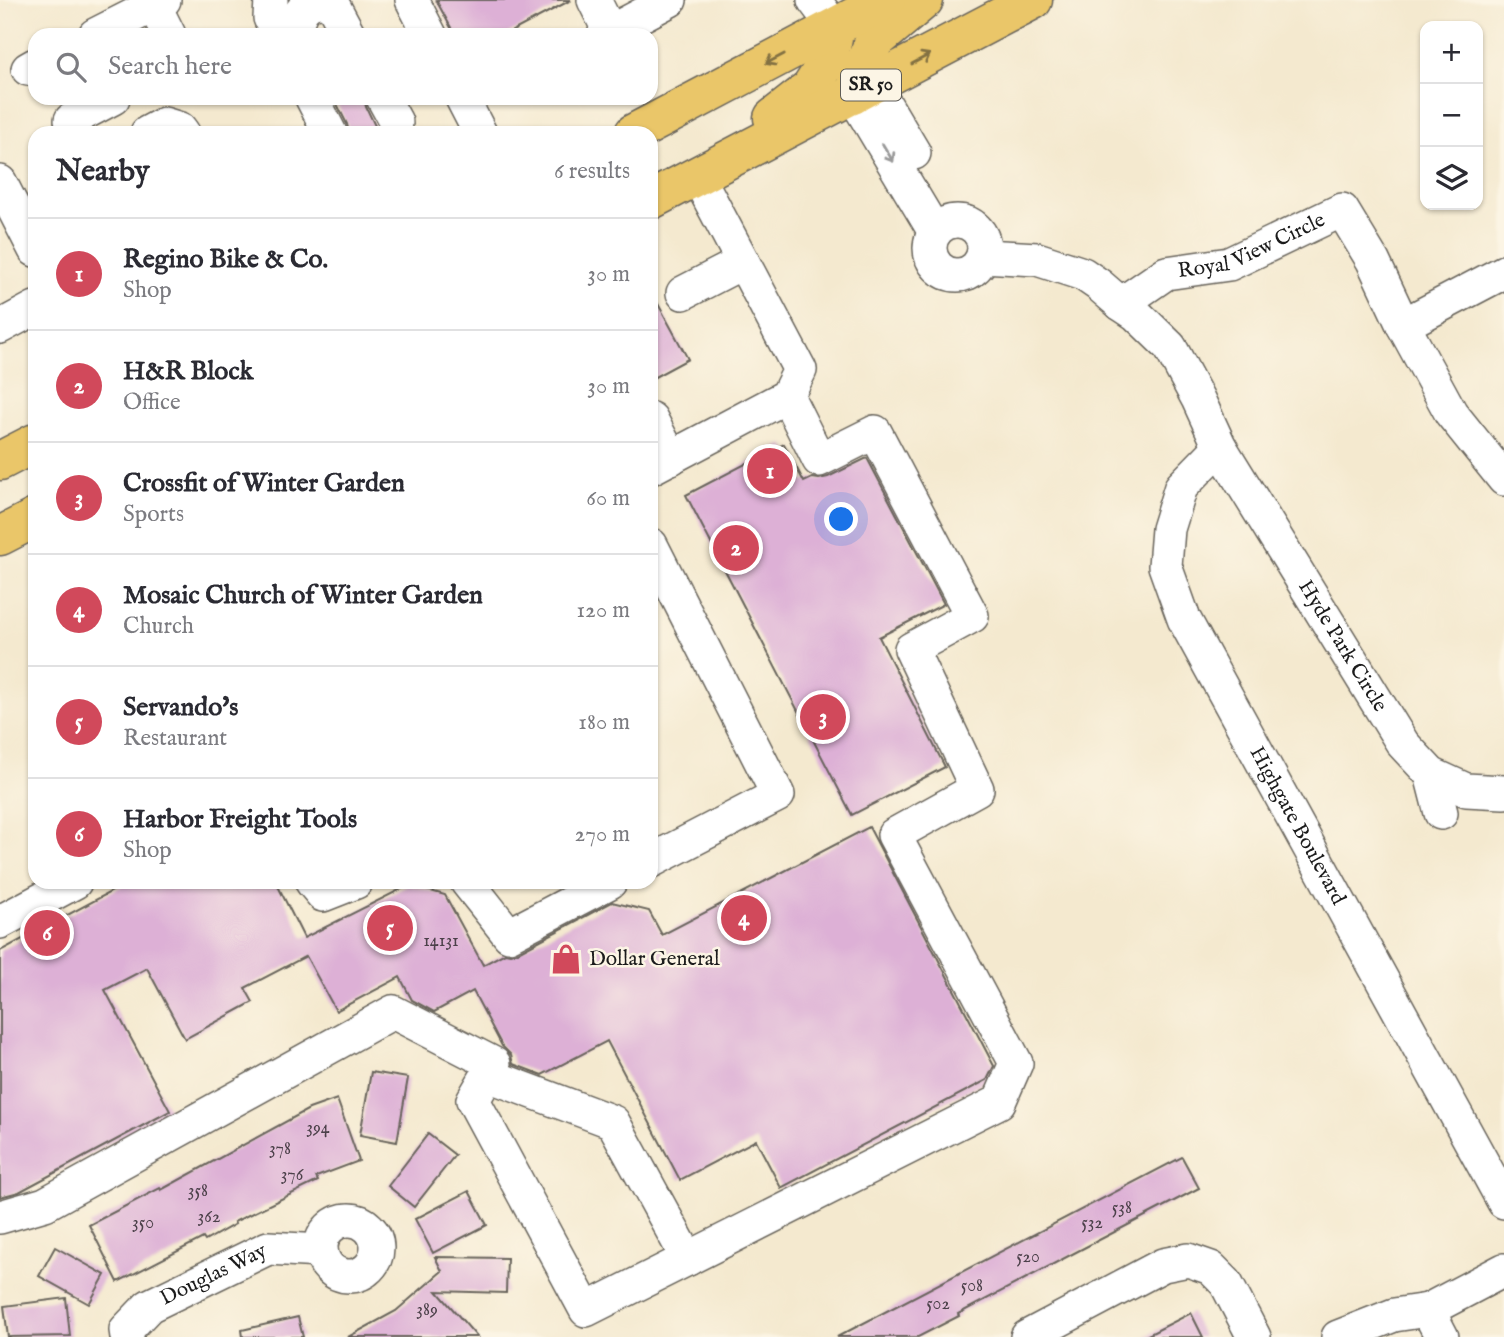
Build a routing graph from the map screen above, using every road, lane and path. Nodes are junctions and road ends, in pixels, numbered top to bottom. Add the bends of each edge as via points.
1 (346, 0) edge
2 (412, 0) edge
3 (594, 0) edge
4 (670, 0) edge
5 (886, 0) edge
6 (924, 0) edge
7 (1033, 0) edge
8 (273, 1) edge
9 (159, 3) edge
10 (825, 14) edge
11 (621, 21) edge
12 (109, 28) edge
13 (167, 28) edge
14 (275, 28) edge
15 (296, 28) edge
16 (345, 28) edge
17 (361, 28) edge
18 (426, 28) edge
19 (863, 89) junction
20 (97, 105) edge
21 (316, 105) edge
22 (327, 105) edge
23 (387, 105) edge
24 (403, 105) edge
25 (466, 105) edge
26 (489, 105) edge
27 (69, 117) edge
28 (326, 126) edge
29 (337, 126) edge
30 (396, 126) edge
31 (411, 126) edge
32 (477, 126) edge
33 (481, 126) edge
34 (645, 126) edge
35 (703, 173) junction
36 (0, 183) edge
37 (658, 196) edge
38 (945, 227) junction
39 (19, 233) edge
40 (983, 257) junction
41 (743, 262) junction
42 (1504, 272) edge
43 (682, 293) dead end
44 (1121, 304) junction
45 (28, 313) edge
46 (1403, 325) junction
47 (0, 327) edge
48 (787, 397) junction
49 (28, 447) edge
50 (1220, 447) junction
51 (0, 461) edge
52 (661, 463) edge
53 (1504, 479) edge
54 (28, 522) edge
55 (0, 537) edge
56 (658, 559) edge
57 (1431, 774) junction
58 (1504, 792) edge
59 (1441, 813) dead end
60 (658, 857) edge
61 (62, 889) edge
62 (318, 889) edge
63 (338, 889) edge
64 (473, 889) edge
65 (597, 889) edge
66 (0, 922) edge
67 (488, 1075) junction
68 (1504, 1202) edge
69 (0, 1217) edge
70 (321, 1251) dead end
71 (688, 1259) junction
72 (1504, 1270) edge
73 (1435, 1323) edge
74 (127, 1337) edge
75 (1027, 1337) edge
76 (1254, 1337) edge
77 (1338, 1337) edge

1 - 17 street
2 - 18 street
3 - 11 street
4 - 11 street
5 - 10 highway
6 - 19 highway via 874,42 866,60
19 -> 7 highway, SR 50
8 - 14 street via 270,18
9 - 12 street
9 - 13 street
10 -> 34 highway
10 - 35 highway via 828,61 810,89
15 - 16 street via 300,12 321,1 333,5
19 - 35 highway, SR 50
19 - 38 street
20 - 27 street
21 - 28 street
22 - 29 street
23 - 30 street
24 - 31 street
25 - 32 street
26 - 33 street
35 - 37 highway, SR 50
35 - 41 street
36 - 39 street
38 - 40 street via 963,222 972,225 982,239
38 - 40 street via 931,241 937,267 963,275
40 - 44 street, Hyde Park Circle via 1037,259 1083,274
41 - 43 street
41 - 48 street via 800,370
42 - 46 street
44 - 46 street, Royal View Circle via 1166,273 1229,264 1342,211 1373,261
44 - 50 street, Hyde Park Circle via 1159,369
45 - 47 street
46 - 53 street, Royal View Circle via 1451,414
48 - 52 street
48 - 71 street via 819,460 875,432 972,616 911,649 976,789 894,835 1016,1063 999,1102
49 - 51 highway
50 - 57 street, Hyde Park Circle via 1404,744
50 - 68 street, Highgate Boulevard via 1181,487 1168,529 1165,566 1184,620
54 - 55 highway
56 - 60 street via 778,795
57 - 58 street, Hyde Park Circle via 1466,790
57 - 59 street
61 - 66 street
62 - 63 street via 323,895
64 - 65 street via 509,935
67 - 69 street via 494,1064 393,1012 45,1204
67 - 71 street via 613,1122
67 - 71 street via 473,1100 586,1310
70 - 74 street, Douglas Way via 268,1248 149,1306 126,1330
72 - 73 street
73 - 77 street via 1394,1315
75 - 76 street via 1163,1265 1188,1260 1211,1268 1226,1283

